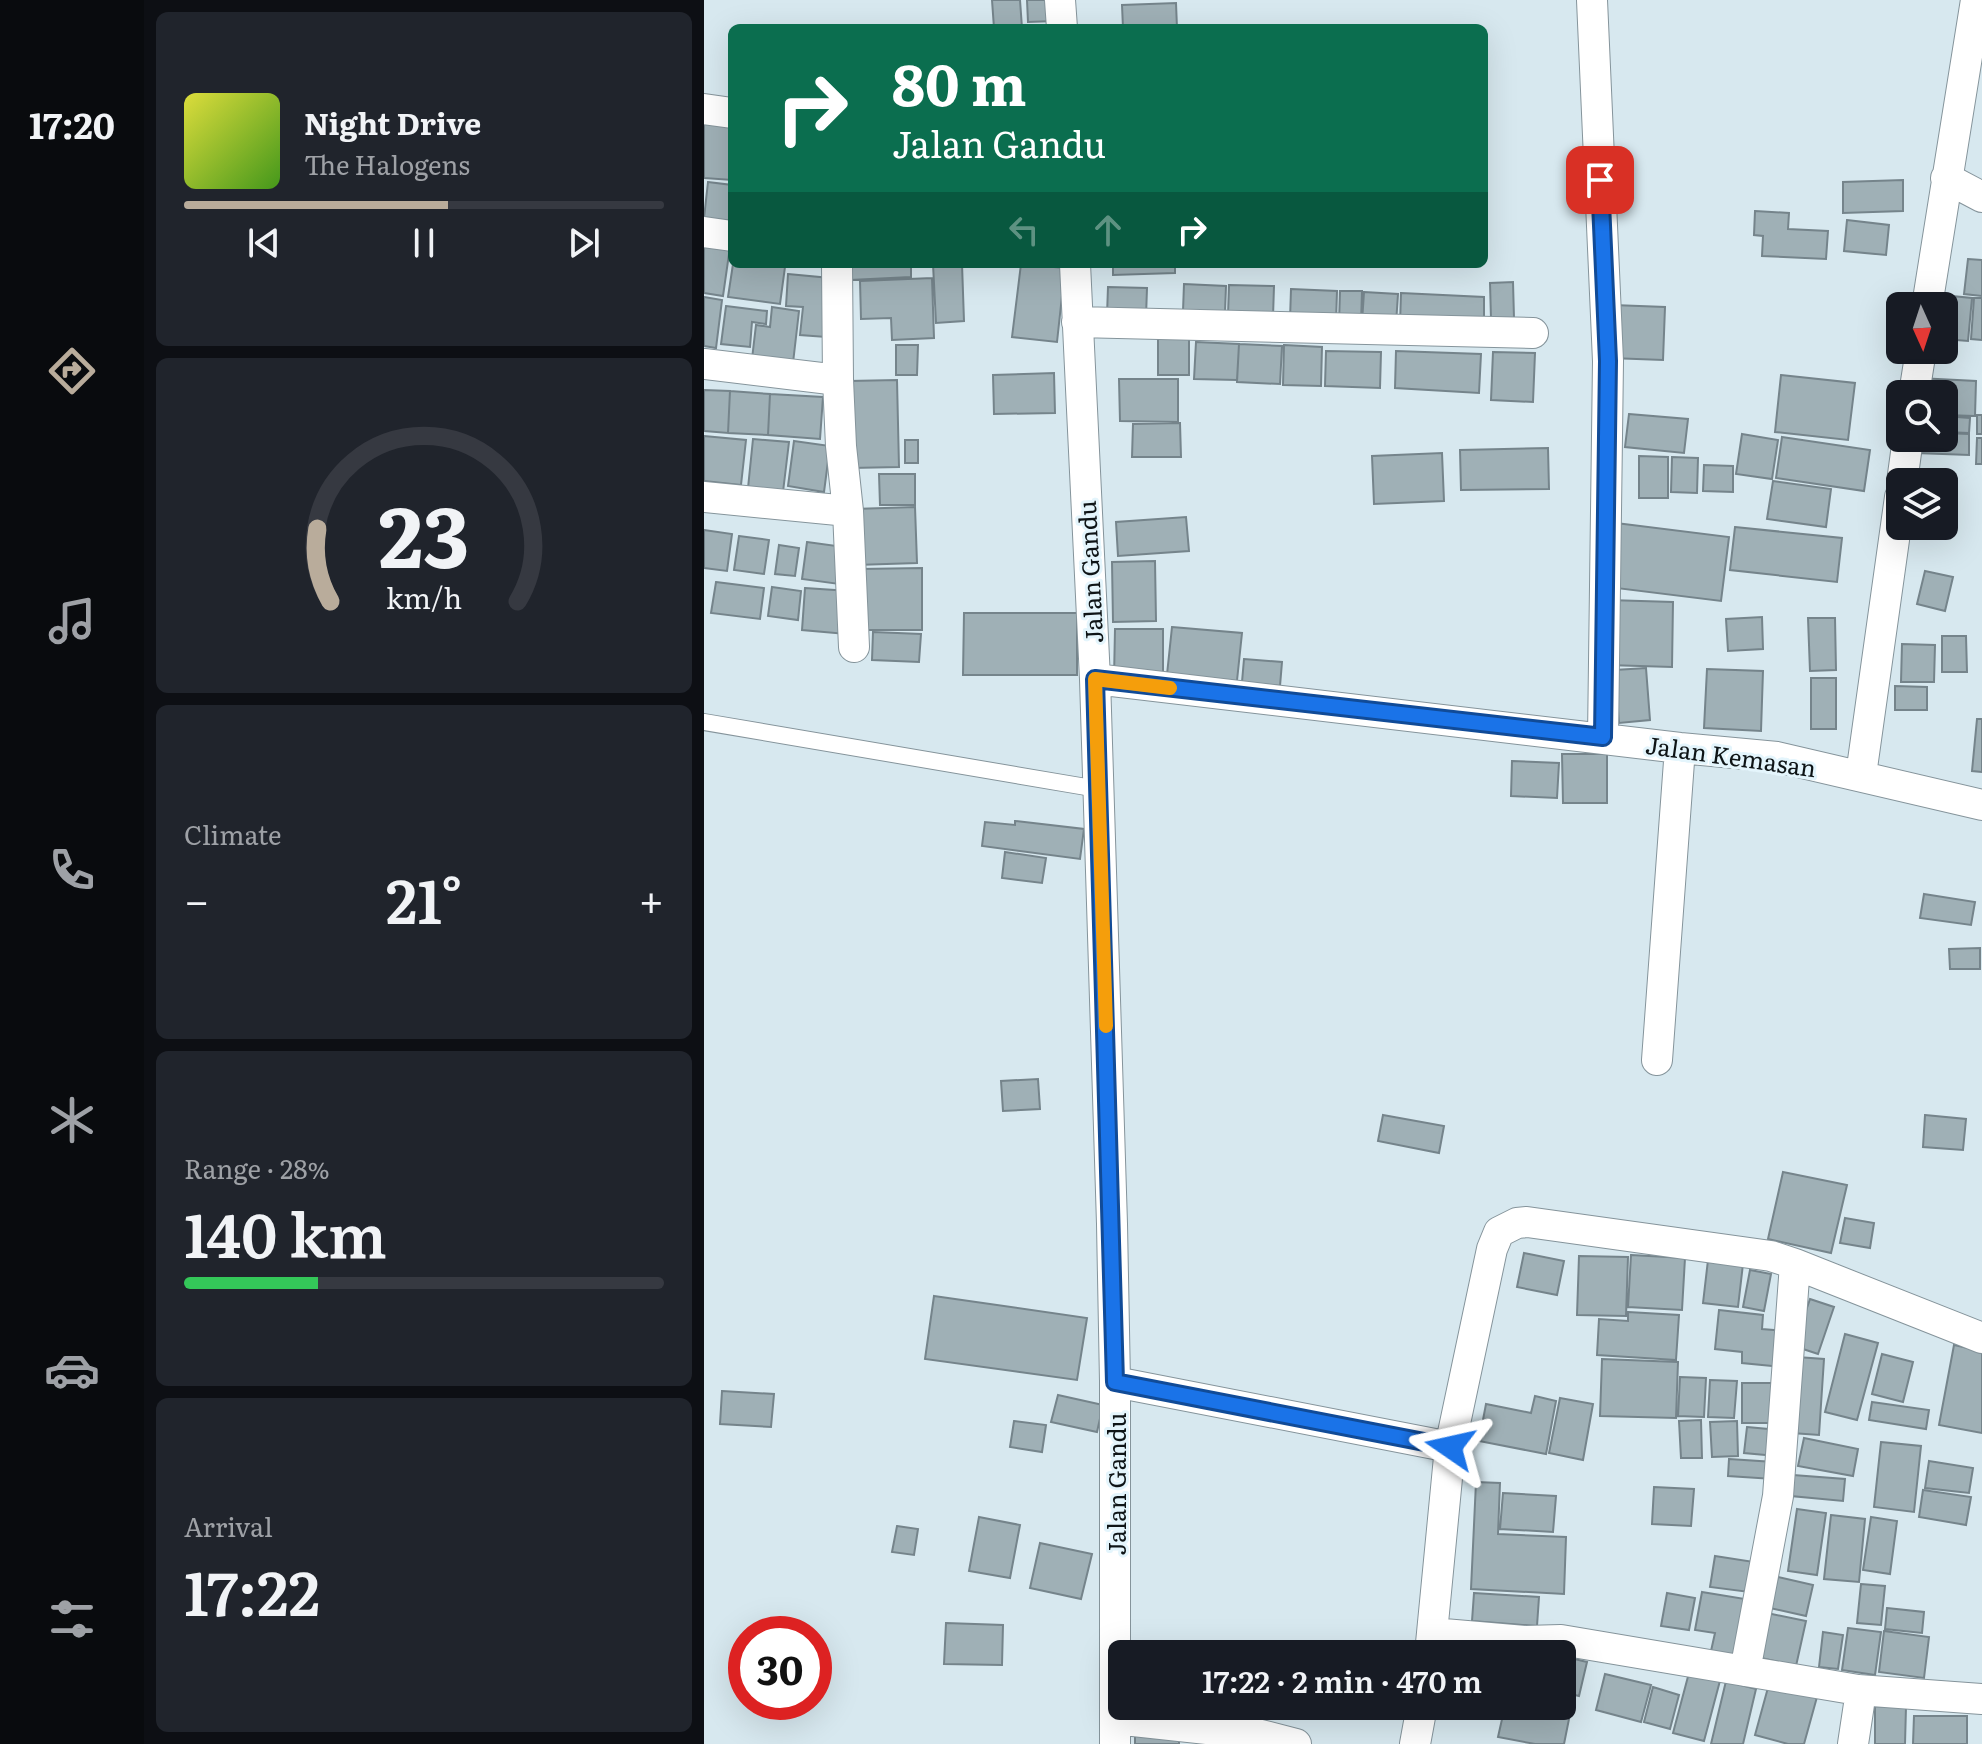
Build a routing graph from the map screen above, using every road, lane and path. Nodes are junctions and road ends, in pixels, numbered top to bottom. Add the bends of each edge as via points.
1 (1060, 0) edge
2 (1592, 0) edge
3 (1976, 0) edge
4 (1062, 24) edge
5 (704, 109) edge
6 (728, 112) edge
7 (1946, 178) junction
8 (1982, 197) edge
9 (704, 232) edge
10 (728, 235) edge
11 (837, 268) edge
12 (1075, 268) edge
13 (1929, 292) edge
14 (1077, 322) junction
15 (1533, 333) dead end
16 (704, 364) edge
17 (838, 380) junction
18 (704, 497) edge
19 (848, 511) junction
20 (1894, 540) edge
21 (854, 647) dead end
22 (1095, 679) junction
23 (704, 722) edge
24 (1603, 737) junction
25 (1680, 748) junction
26 (1861, 775) junction
27 (1098, 789) junction
28 (1982, 805) edge
29 (1657, 1060) dead end
30 (1795, 1264) junction
31 (1982, 1338) edge
32 (1115, 1382) junction
33 (1450, 1447) junction
34 (1431, 1640) edge
35 (1576, 1642) edge
36 (1745, 1671) junction
37 (1861, 1691) junction
38 (1982, 1699) edge
39 (1419, 1720) edge
40 (1115, 1732) edge
41 (1296, 1744) edge
42 (1415, 1744) edge
43 (1853, 1744) edge

1 - 4 street
2 - 24 street via 1608,361
3 - 7 street
5 - 6 street
7 - 8 street
7 - 13 street
9 - 10 street
11 - 17 street
12 - 14 street, Jalan Gandu
14 - 15 street
14 - 22 street, Jalan Gandu
16 - 17 street
17 - 19 street
18 - 19 street
19 - 21 street
20 - 26 street
22 - 24 street, Jalan Kemasan
22 - 27 street, Jalan Gandu
23 - 27 lane
24 - 25 street, Jalan Kemasan
25 - 26 street, Jalan Kemasan via 1777,757
25 - 29 street
26 - 28 street, Jalan Kemasan
27 - 32 street, Jalan Gandu
30 - 31 street
30 - 33 street via 1771,1256 1527,1222 1506,1227 1492,1249
30 - 36 street via 1778,1496
32 - 33 street
32 - 40 street, Jalan Gandu
33 - 34 street
35 - 36 street
36 - 37 street
37 - 38 street
37 - 43 street
39 - 42 street
40 - 41 street via 1261,1735

